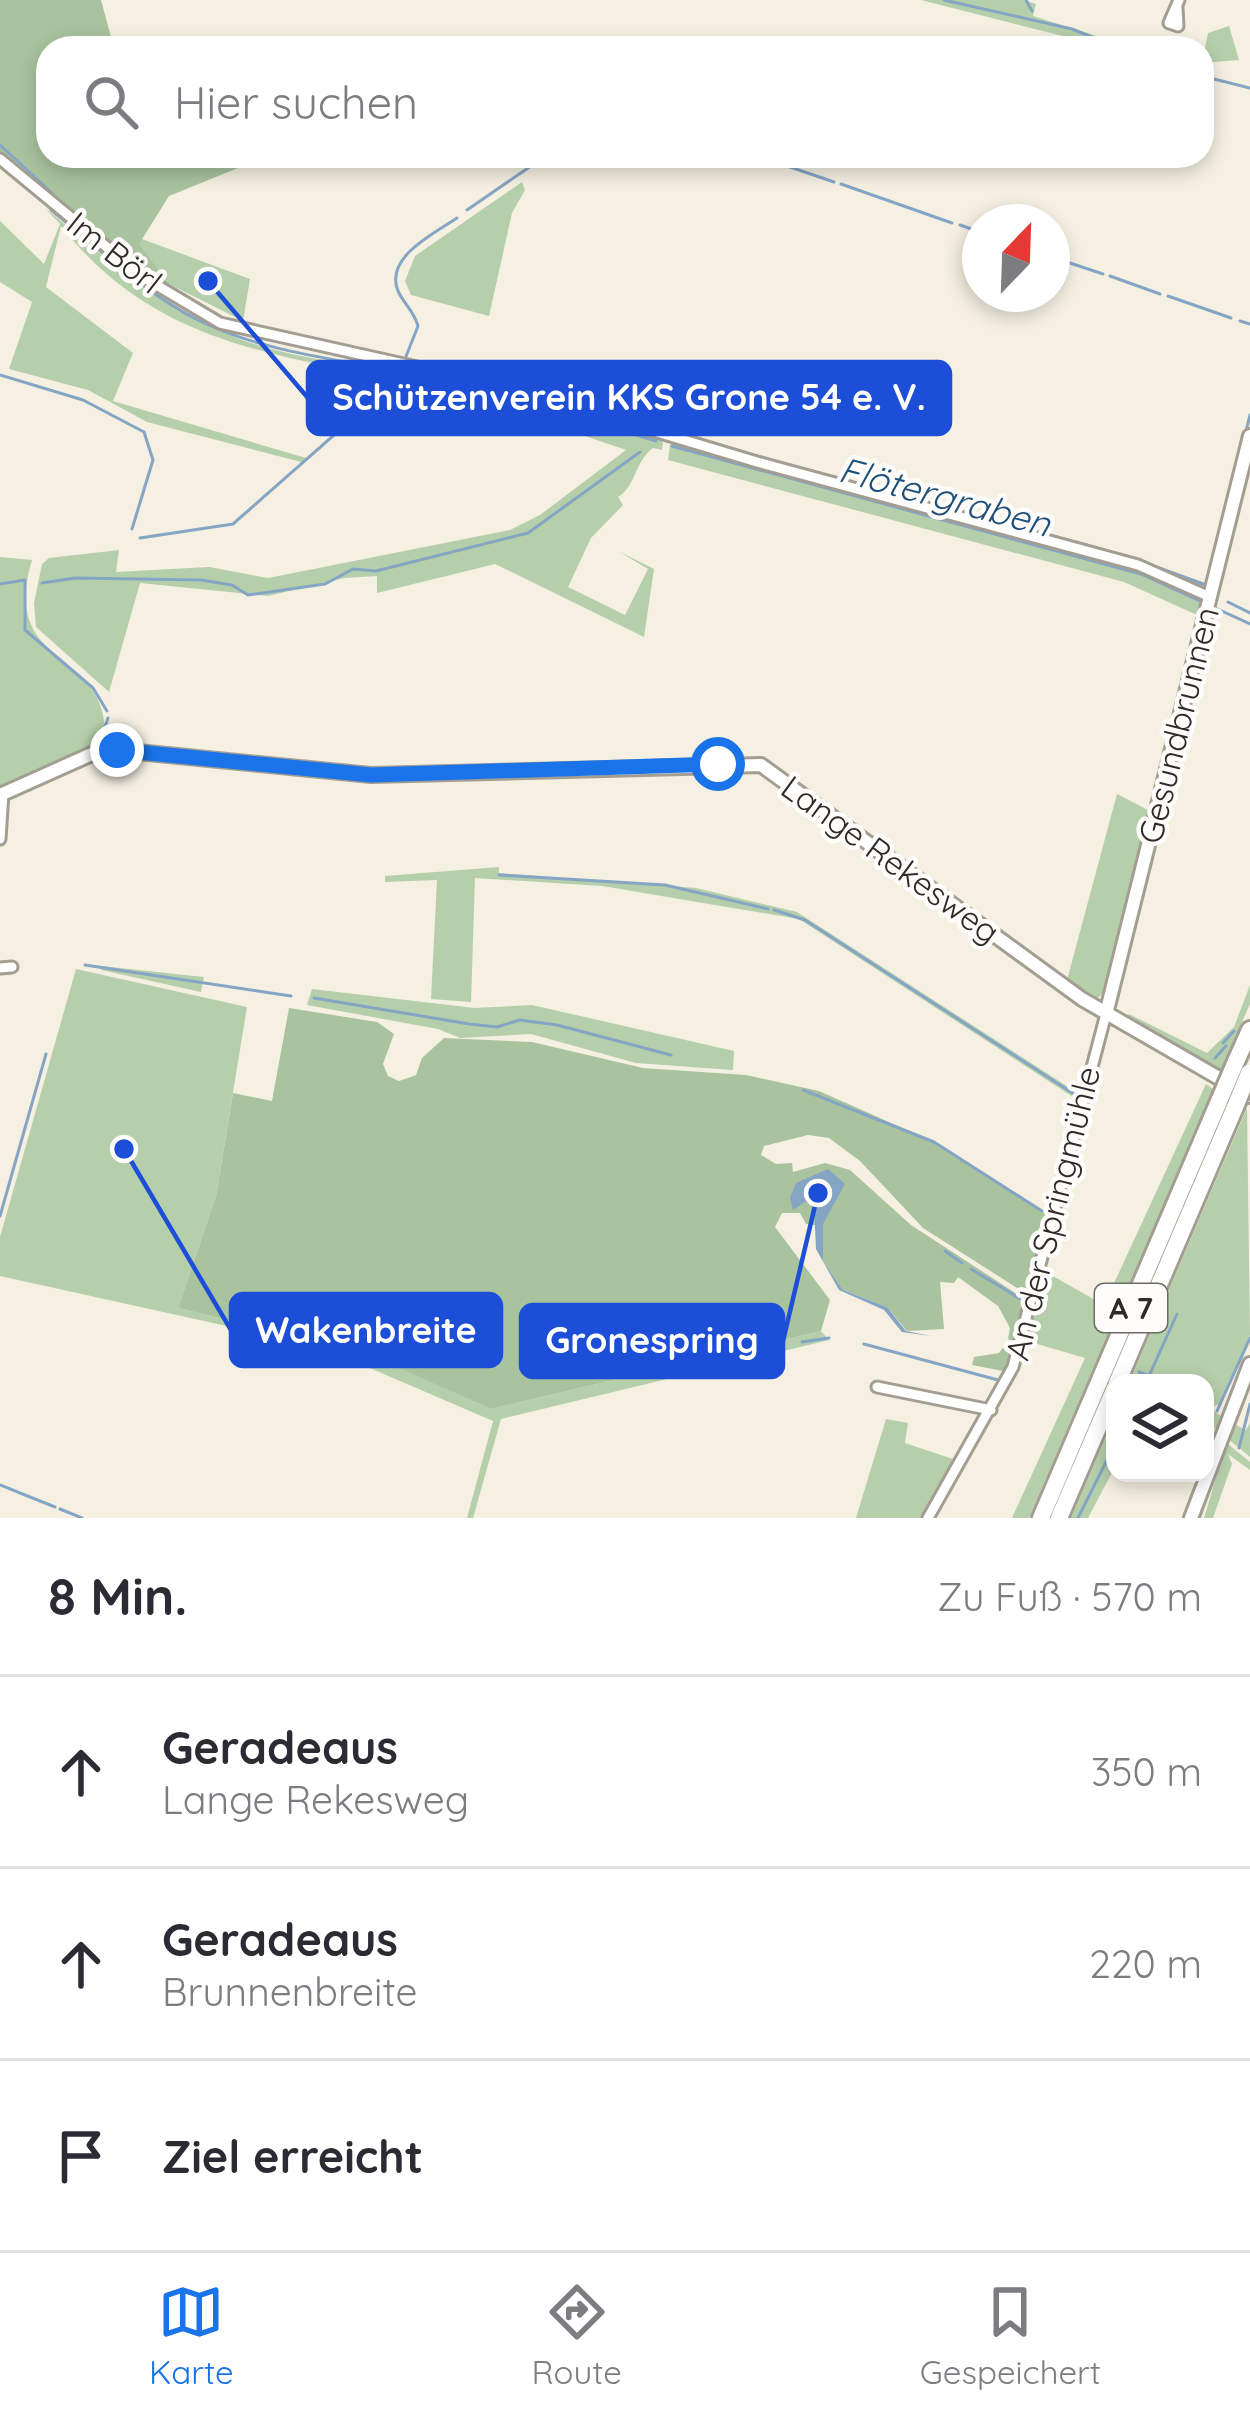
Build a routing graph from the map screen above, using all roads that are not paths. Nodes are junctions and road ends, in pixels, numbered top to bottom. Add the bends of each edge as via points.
1 (1176, 7) edge
2 (1157, 8) dead end
3 (1183, 27) dead end
4 (0, 159) edge
5 (1250, 436) edge
6 (1210, 597) junction
7 (2, 794) edge
8 (0, 838) edge
9 (1106, 1014) junction
10 (1250, 1030) edge
11 (1244, 1070) edge
12 (1235, 1100) edge
13 (1250, 1364) edge
14 (1121, 1374) edge
15 (877, 1387) dead end
16 (1106, 1409) edge
17 (991, 1410) junction
18 (928, 1518) edge
19 (1041, 1518) edge
20 (1059, 1518) edge
21 (1191, 1518) edge

1 - 2 street
1 - 3 street
4 - 6 street, Im Börl via 164,292 228,326 507,387 1138,565
5 - 6 street, Gesundbrunnen
6 - 9 street, Gesundbrunnen
7 - 8 street
7 - 9 street, Lange Rekesweg via 105,750 346,773 761,765
9 - 12 street, Lange Rekesweg
9 - 17 street, An der Springmühle via 1017,1355
10 - 11 highway, A 7
11 - 12 highway, A 7, bridge
12 - 14 highway, A 7
12 - 19 highway, A 7
13 - 21 street
15 - 17 street
16 - 20 highway, A 7
17 - 18 street, An der Springmühle

